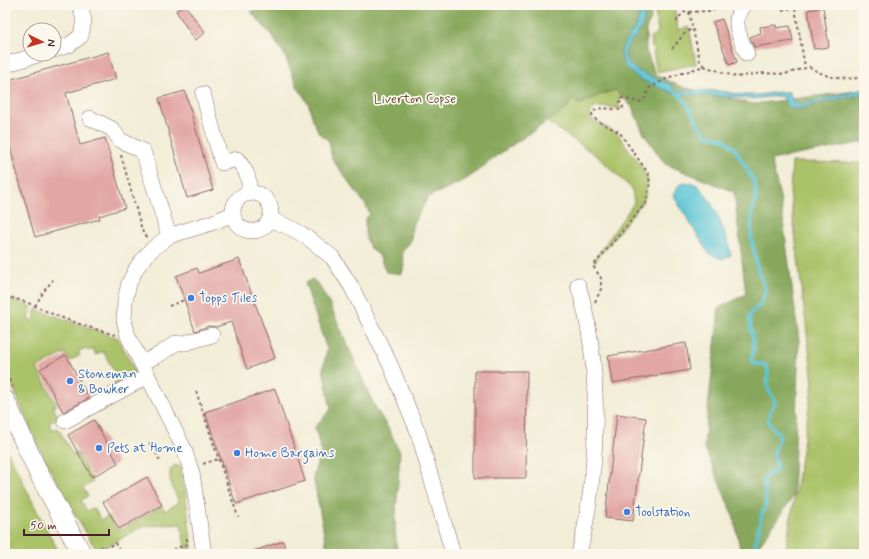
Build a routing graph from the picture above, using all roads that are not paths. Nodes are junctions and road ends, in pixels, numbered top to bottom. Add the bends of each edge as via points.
1 (80, 5) edge
2 (744, 5) edge
3 (62, 47) edge
4 (747, 54) dead end
5 (22, 60) edge
6 (5, 65) edge
7 (203, 94) dead end
8 (90, 118) dead end
9 (249, 194) junction
10 (233, 214) junction
11 (270, 219) junction
12 (169, 236) junction
13 (578, 285) dead end
14 (212, 335) dead end
15 (145, 369) junction
16 (5, 400) edge
17 (66, 421) dead end
18 (89, 552) edge
19 (204, 554) edge
20 (453, 554) edge
21 (579, 554) edge

1 - 3 lane via 84,20 81,36
2 - 4 lane via 738,15 737,30
5 - 6 lane
7 - 9 lane via 222,163 237,159 247,172
8 - 12 lane via 112,129 121,141 143,151
9 - 10 lane via 237,201
9 - 11 lane via 264,197 269,203
10 - 11 lane via 237,225 247,231 265,227
10 - 12 lane
11 - 20 lane via 308,238 332,258 351,286 390,364 418,432
12 - 15 lane via 150,251 137,266 129,283 125,301 124,320 128,336
13 - 21 lane via 589,330 596,422 591,488
14 - 15 lane via 176,343
15 - 17 lane
15 - 19 lane via 184,449 192,474
16 - 18 main road via 39,474

